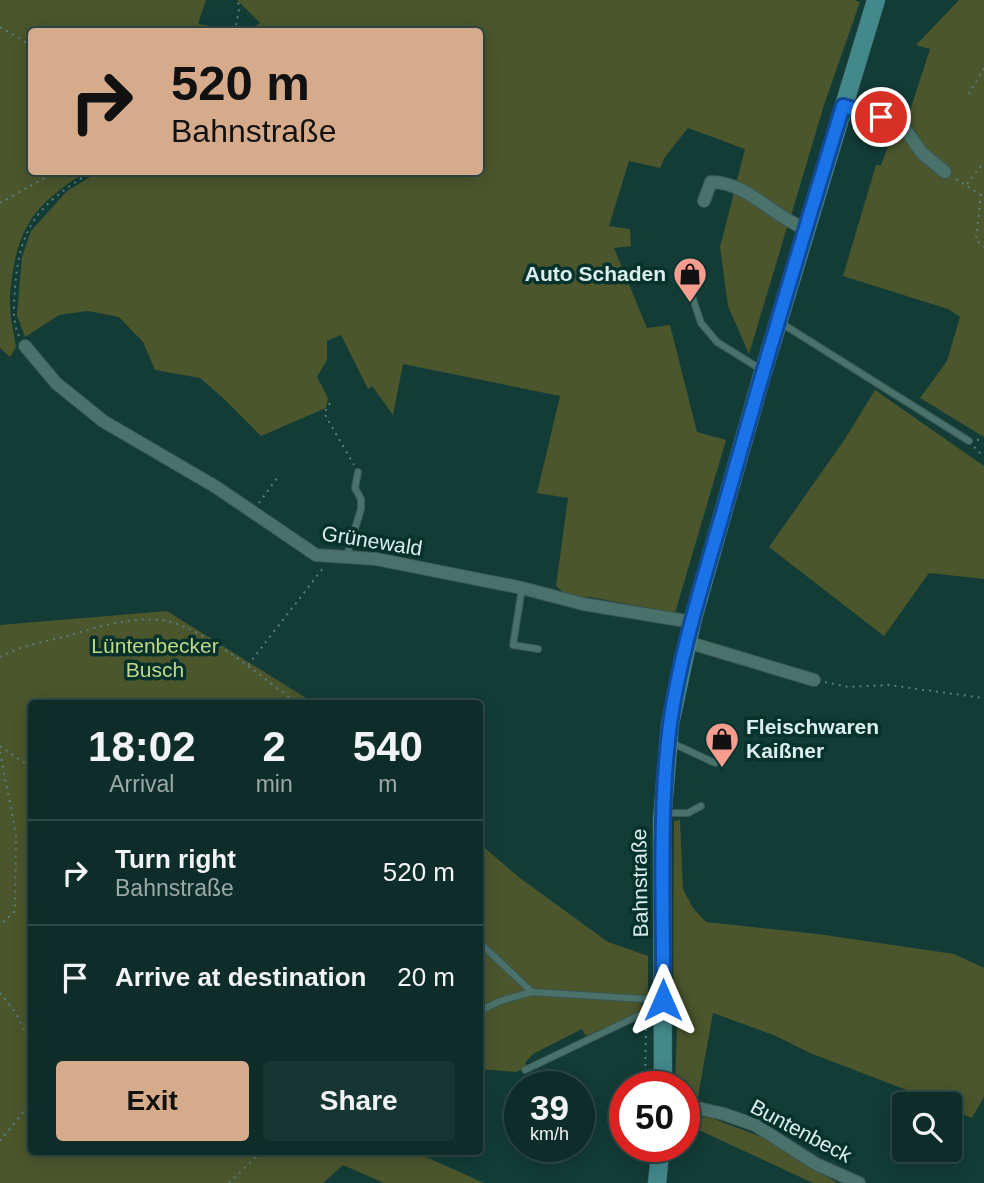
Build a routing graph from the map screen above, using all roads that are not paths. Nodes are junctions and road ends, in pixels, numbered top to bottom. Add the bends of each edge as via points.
1 (876, 0) edge
2 (843, 106) junction
3 (945, 172) road end
4 (704, 201) dead end
5 (806, 229) junction
6 (687, 281) dead end
7 (779, 322) junction
8 (25, 346) road end
9 (764, 371) junction
10 (969, 441) road end
11 (358, 472) road end
12 (346, 558) junction
13 (522, 588) junction
14 (692, 622) junction
15 (687, 642) junction
16 (538, 649) dead end
17 (814, 681) road end
18 (668, 742) junction
19 (715, 763) dead end
20 (701, 806) dead end
21 (662, 813) junction
22 (483, 946) edge
23 (532, 992) junction
24 (654, 1006) junction
25 (483, 1010) edge
26 (525, 1070) dead end
27 (661, 1071) edge
28 (700, 1109) edge
29 (659, 1162) edge
30 (657, 1183) edge
31 (859, 1183) edge

1 - 2 main road, Bahnstraße
2 - 3 street via 900,122 922,153
2 - 5 main road, Bahnstraße
4 - 5 street via 711,182 723,182
5 - 7 main road, Bahnstraße
6 - 9 lane via 701,323 717,342
7 - 9 main road, Bahnstraße
7 - 10 lane
8 - 12 street, Grünewald via 57,383 103,421 216,487 316,555
9 - 14 main road, Bahnstraße
11 - 12 lane via 355,488 361,509
12 - 13 street, Grünewald via 376,559
13 - 14 street, Grünewald via 583,604
13 - 16 lane via 513,645
14 - 15 main road, Bahnstraße
15 - 17 street
15 - 18 main road, Bahnstraße
18 - 19 lane
18 - 21 main road, Bahnstraße
20 - 21 lane via 688,813
21 - 24 main road, Bahnstraße
22 - 23 lane
23 - 24 lane
23 - 25 lane
24 - 26 lane
24 - 27 main road, Bahnstraße
28 - 31 street, Buntenbeck via 755,1125 816,1164
29 - 30 main road

